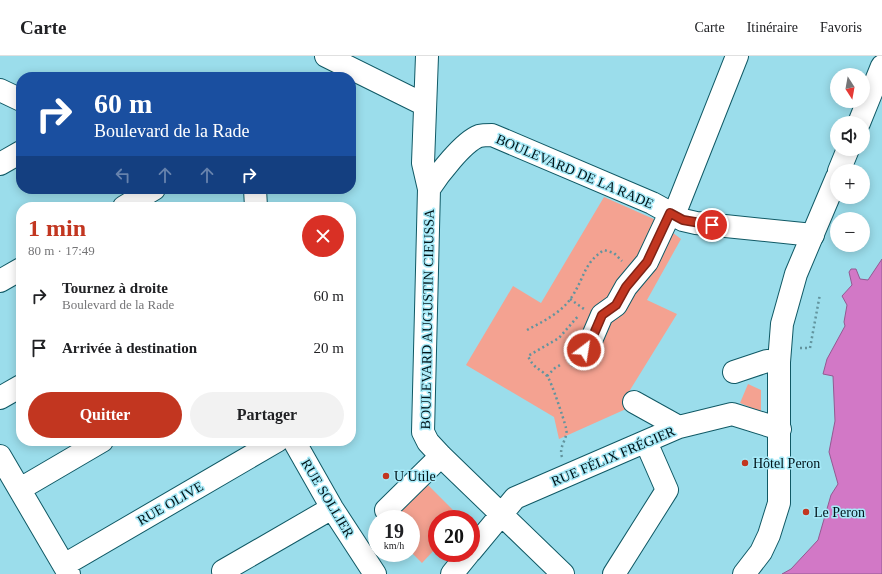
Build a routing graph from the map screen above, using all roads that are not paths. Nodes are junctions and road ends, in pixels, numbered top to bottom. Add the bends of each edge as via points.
1 (326, 56) edge
2 (427, 56) edge
3 (737, 56) edge
4 (882, 66) edge
5 (0, 90) edge
6 (16, 98) edge
7 (425, 105) junction
8 (862, 116) edge
9 (16, 155) edge
10 (0, 164) edge
11 (429, 189) junction
12 (146, 194) edge
13 (830, 194) edge
14 (132, 202) edge
15 (672, 214) junction
16 (813, 235) junction
17 (16, 272) edge
18 (0, 281) edge
19 (787, 355) junction
20 (578, 356) dead end
21 (734, 372) dead end
22 (16, 389) edge
23 (0, 398) edge
24 (634, 402) dead end
25 (679, 427) junction
26 (780, 429) junction
27 (646, 442) junction
28 (93, 446) edge
29 (269, 446) edge
30 (297, 446) edge
31 (0, 456) edge
32 (441, 456) junction
33 (20, 489) junction
34 (332, 508) junction
35 (386, 510) dead end
36 (502, 514) junction
37 (480, 540) edge
38 (462, 562) edge
39 (66, 570) edge
40 (225, 574) edge
41 (375, 574) edge
42 (452, 574) edge
43 (563, 574) edge
44 (614, 574) edge
45 (744, 574) edge

1 - 7 street
2 - 7 street, BOULEVARD AUGUSTIN CIEUSSA
3 - 15 street
4 - 8 street
5 - 6 street
7 - 11 street, BOULEVARD AUGUSTIN CIEUSSA via 423,163
9 - 10 street
11 - 15 street, BOULEVARD DE LA RADE via 439,173 471,140 479,136 492,135 652,203
11 - 32 street, BOULEVARD AUGUSTIN CIEUSSA via 423,432
12 - 14 street
13 - 16 street
15 - 16 street, BOULEVARD DE LA RADE via 696,223
15 - 20 street via 647,262 626,287 616,305 602,315 590,343
16 - 19 street via 782,324
17 - 18 street
19 - 21 street
19 - 26 street
22 - 23 street
24 - 25 street
25 - 26 street, RUE FÉLIX FRÉGIER via 732,414
25 - 27 street, RUE FÉLIX FRÉGIER
26 - 45 street via 779,503 764,546
27 - 36 street, RUE FÉLIX FRÉGIER via 515,498
27 - 44 street via 667,490
28 - 33 street
29 - 39 street, RUE OLIVE
30 - 34 street, RUE SOLLIER
31 - 33 street
32 - 35 street
32 - 36 street, BOULEVARD AUGUSTIN CIEUSSA
33 - 39 street
34 - 40 street via 223,571
34 - 41 street, RUE SOLLIER
36 - 37 street, RUE FÉLIX FRÉGIER
36 - 43 street, BOULEVARD AUGUSTIN CIEUSSA
38 - 42 street, RUE FÉLIX FRÉGIER

